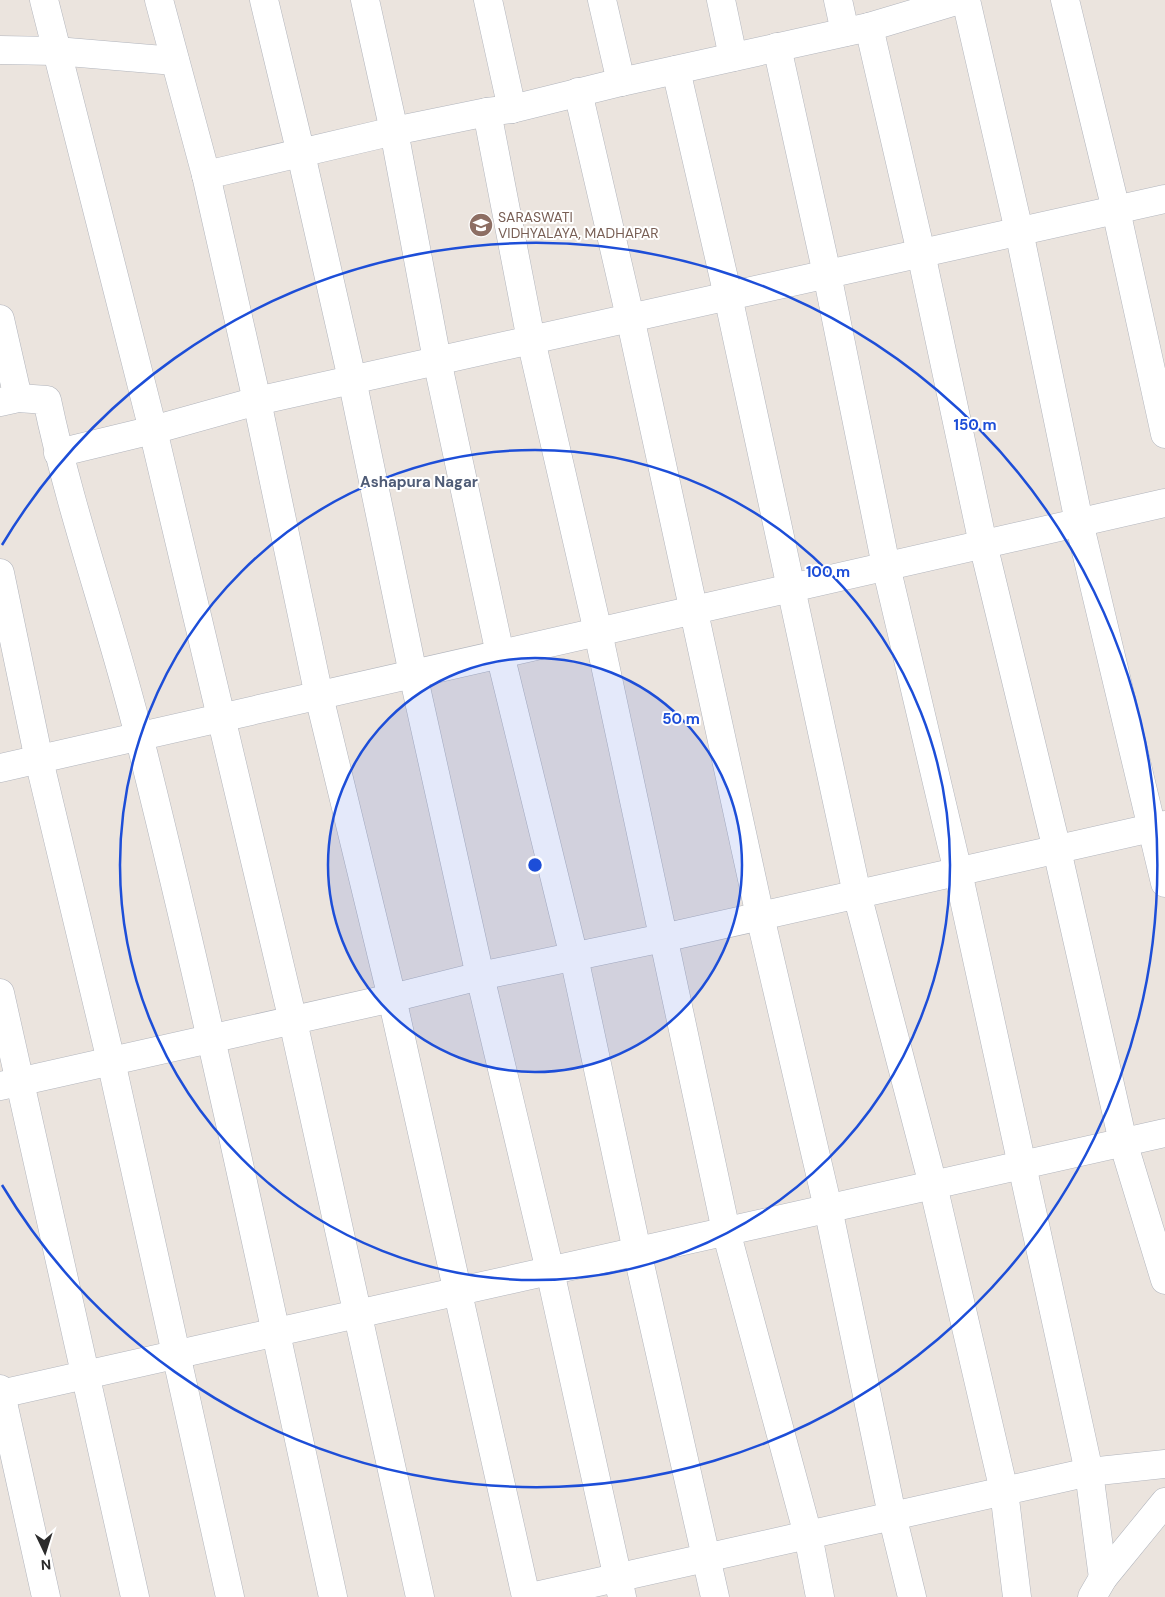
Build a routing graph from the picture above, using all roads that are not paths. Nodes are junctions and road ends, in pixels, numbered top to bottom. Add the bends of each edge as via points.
1 (44, 0) edge
2 (159, 0) edge
3 (264, 0) edge
4 (365, 0) edge
5 (488, 0) edge
6 (602, 0) edge
7 (720, 0) edge
8 (838, 0) edge
9 (1065, 0) edge
10 (956, 1) edge
11 (857, 30) junction
12 (777, 47) junction
13 (0, 50) edge
14 (56, 51) junction
15 (733, 57) junction
16 (175, 61) junction
17 (676, 70) junction
18 (621, 82) junction
19 (578, 92) junction
20 (499, 111) junction
21 (394, 131) junction
22 (301, 154) junction
23 (206, 175) junction
24 (1165, 199) edge
25 (1116, 210) junction
26 (1019, 231) junction
27 (921, 253) junction
28 (827, 274) junction
29 (728, 296) junction
30 (630, 317) junction
31 (0, 318) edge
32 (531, 340) junction
33 (437, 360) junction
34 (352, 379) junction
35 (9, 400) edge
36 (257, 401) junction
37 (153, 430) junction
38 (1165, 434) edge
39 (58, 453) junction
40 (1165, 503) edge
41 (1079, 522) junction
42 (983, 544) junction
43 (886, 566) junction
44 (0, 573) edge
45 (791, 588) junction
46 (694, 610) junction
47 (598, 632) junction
48 (500, 654) junction
49 (413, 674) junction
50 (319, 696) junction
51 (221, 718) junction
52 (140, 736) junction
53 (39, 760) junction
54 (0, 768) edge
55 (1159, 827) edge
56 (1057, 850) junction
57 (958, 872) junction
58 (1165, 883) edge
59 (857, 894) junction
60 (760, 916) junction
61 (663, 938) junction
62 (574, 958) junction
63 (480, 976) junction
64 (0, 992) edge
65 (392, 998) junction
66 (293, 1021) junction
67 (211, 1039) junction
68 (111, 1061) junction
69 (10, 1084) edge
70 (1165, 1133) edge
71 (1123, 1142) junction
72 (1022, 1165) junction
73 (933, 1185) junction
74 (828, 1208) junction
75 (726, 1231) junction
76 (637, 1251) junction
77 (550, 1271) junction
78 (1165, 1280) edge
79 (458, 1292) junction
80 (357, 1314) junction
81 (275, 1333) junction
82 (176, 1355) junction
83 (86, 1375) junction
84 (0, 1392) edge
85 (1165, 1464) edge
86 (1089, 1472) junction
87 (1004, 1491) junction
88 (1165, 1502) edge
89 (892, 1515) junction
90 (808, 1535) junction
91 (706, 1558) junction
92 (620, 1587) edge
93 (1097, 1588) edge
94 (46, 1597) edge
95 (135, 1597) edge
96 (230, 1597) edge
97 (334, 1597) edge
98 (420, 1597) edge
99 (526, 1597) edge
100 (531, 1597) edge
101 (715, 1597) edge
102 (820, 1597) edge
103 (912, 1597) edge
104 (1017, 1597) edge

1 - 14 street
2 - 16 street
3 - 22 street
4 - 21 street
5 - 20 street
6 - 18 street
7 - 15 street
8 - 11 street
9 - 25 street
10 - 11 street
10 - 26 street
11 - 12 street
11 - 27 street
12 - 15 street
12 - 28 street
13 - 14 street
14 - 16 street
14 - 37 street
15 - 17 street
16 - 23 street
17 - 18 street
17 - 29 street
18 - 19 street
19 - 20 street
19 - 30 street
20 - 21 street
20 - 32 street
21 - 22 street
21 - 33 street
22 - 23 street
22 - 34 street
23 - 36 street
24 - 25 street
25 - 26 street
25 - 38 street
26 - 27 street
26 - 41 street
27 - 28 street
27 - 42 street
28 - 29 street
28 - 43 street
29 - 30 street
29 - 45 street
30 - 32 street
30 - 46 street
31 - 35 street
32 - 33 street
32 - 47 street
33 - 34 street
33 - 48 street
34 - 36 street
34 - 49 street
35 - 39 street via 47,400
36 - 37 street
36 - 50 street
37 - 39 street
37 - 51 street
39 - 52 street
40 - 41 street
41 - 42 street
41 - 55 street
42 - 43 street
42 - 56 street
43 - 45 street
43 - 57 street
44 - 53 street
45 - 46 street
45 - 59 street
46 - 47 street
46 - 60 street
47 - 48 street
47 - 61 street
48 - 49 street
48 - 62 street
49 - 50 street
49 - 63 street
50 - 51 street
50 - 65 street
51 - 52 street
51 - 66 street
52 - 53 street
52 - 67 street
53 - 54 street
53 - 68 street
55 - 56 street
55 - 58 street
56 - 57 street
56 - 71 street
57 - 59 street
57 - 72 street
59 - 60 street
59 - 73 street
60 - 61 street
60 - 74 street
61 - 62 street
61 - 75 street
62 - 63 street
62 - 76 street
63 - 65 street
63 - 77 street
64 - 69 street
65 - 66 street
65 - 79 street
66 - 67 street
66 - 80 street
67 - 68 street
67 - 81 street
68 - 69 street
68 - 82 street
69 - 83 street
70 - 71 street
71 - 72 street
71 - 78 street
72 - 73 street
72 - 86 street
73 - 74 street
73 - 87 street
74 - 75 street
74 - 89 street
75 - 76 street
75 - 90 street
76 - 77 street
76 - 91 street
77 - 79 street
77 - 92 street
79 - 80 street
79 - 99 street
80 - 81 street
80 - 98 street
81 - 82 street
81 - 97 street
82 - 83 street
82 - 96 street
83 - 84 street
83 - 95 street
84 - 94 street
85 - 86 street
86 - 87 street
86 - 93 street
87 - 89 street
87 - 104 street
88 - 93 street
89 - 90 street
89 - 103 street
90 - 91 street
90 - 102 street
91 - 92 street
91 - 101 street
92 - 100 street

